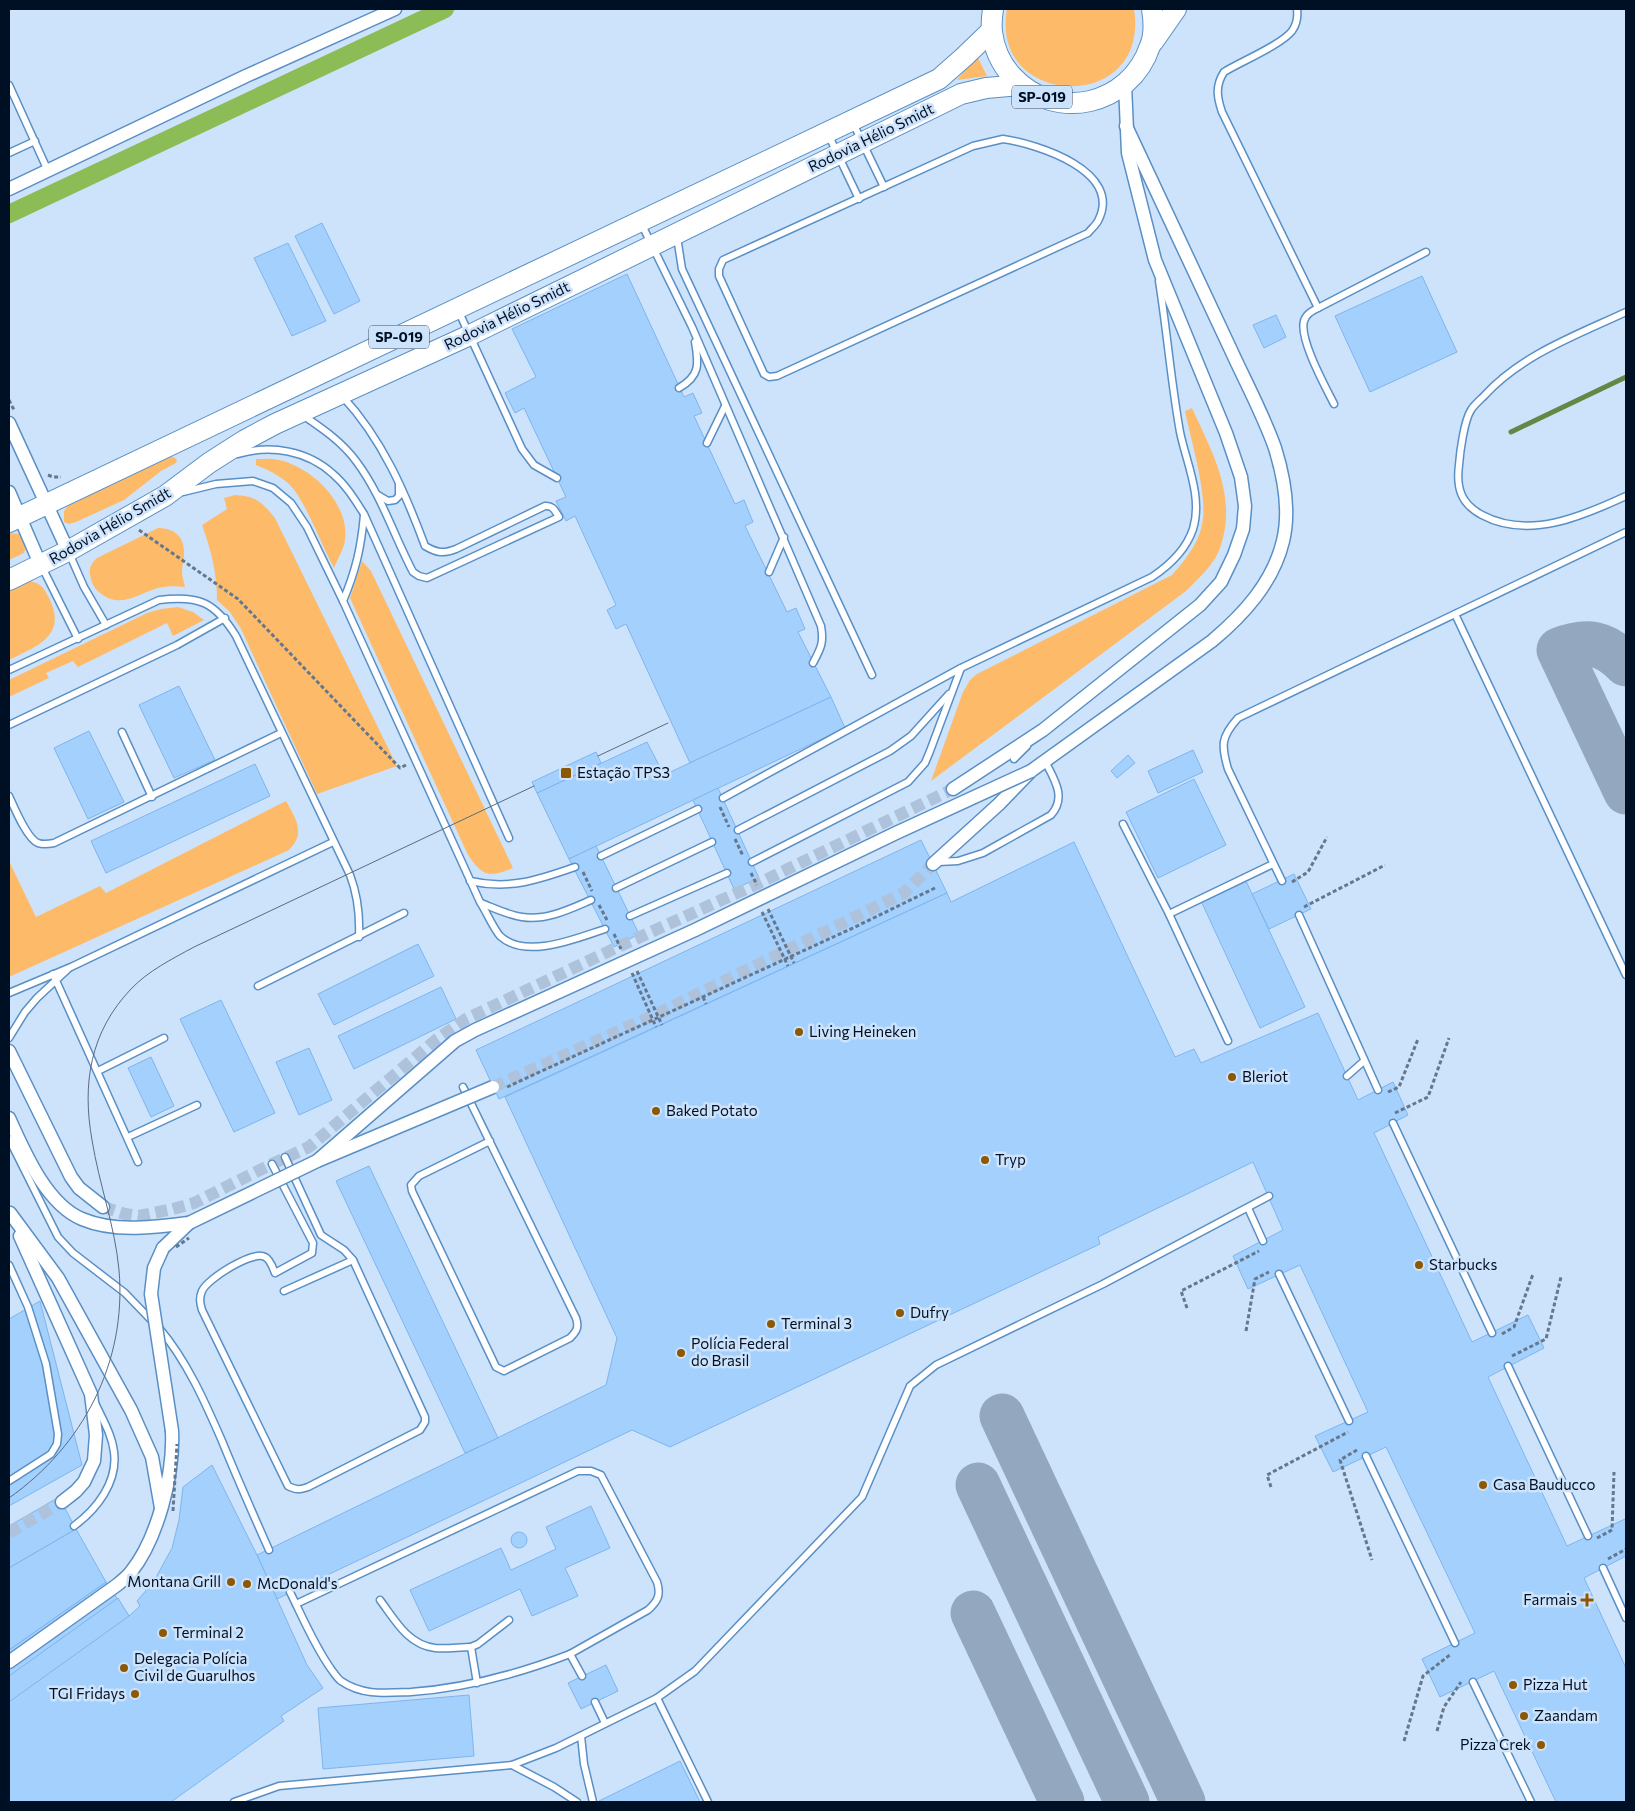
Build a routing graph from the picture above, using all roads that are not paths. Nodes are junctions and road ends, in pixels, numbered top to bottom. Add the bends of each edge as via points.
1 (395, 9) edge
2 (993, 9) edge
3 (1152, 9) edge
4 (1176, 9) edge
5 (1297, 9) edge
6 (992, 31) junction
7 (1151, 46) junction
8 (9, 85) edge
9 (1020, 85) junction
10 (1124, 85) junction
11 (851, 120) junction
12 (1126, 126) junction
13 (827, 132) junction
14 (35, 141) junction
15 (862, 142) junction
16 (9, 153) edge
17 (837, 153) junction
18 (48, 171) junction
19 (884, 187) junction
20 (9, 189) edge
21 (859, 198) junction
22 (640, 222) junction
23 (676, 234) junction
24 (652, 245) junction
25 (1426, 252) dead end
26 (1155, 260) junction
27 (1318, 308) junction
28 (458, 309) junction
29 (1626, 312) edge
30 (692, 327) junction
31 (470, 335) junction
32 (679, 388) dead end
33 (339, 393) junction
34 (1334, 404) dead end
35 (725, 406) junction
36 (298, 412) junction
37 (13, 420) edge
38 (707, 443) dead end
39 (208, 463) junction
40 (557, 478) dead end
41 (399, 483) junction
42 (9, 492) edge
43 (375, 493) junction
44 (165, 496) junction
45 (1626, 496) edge
46 (48, 505) junction
47 (364, 514) junction
48 (14, 520) edge
49 (1626, 532) edge
50 (784, 537) junction
51 (68, 551) junction
52 (41, 566) junction
53 (769, 572) dead end
54 (9, 580) edge
55 (343, 601) junction
56 (1455, 614) junction
57 (225, 618) junction
58 (106, 625) junction
59 (78, 638) junction
60 (813, 663) dead end
61 (960, 668) junction
62 (9, 670) edge
63 (872, 675) dead end
64 (951, 691) junction
65 (9, 725) edge
66 (1043, 730) junction
67 (122, 732) dead end
68 (282, 733) junction
69 (1014, 759) dead end
70 (1045, 762) junction
71 (1031, 771) junction
72 (953, 789) tunnel mouth
73 (9, 796) edge
74 (152, 797) junction
75 (723, 798) dead end
76 (698, 810) dead end
77 (1123, 824) dead end
78 (738, 830) dead end
79 (509, 838) dead end
80 (333, 842) junction
81 (712, 842) dead end
82 (600, 856) dead end
83 (752, 862) dead end
84 (934, 863) joint
85 (1273, 864) junction
86 (575, 868) dead end
87 (727, 873) dead end
88 (470, 881) junction
89 (1283, 884) road end
90 (616, 888) dead end
91 (591, 900) dead end
92 (480, 902) junction
93 (404, 913) dead end
94 (1298, 913) road end
95 (1169, 914) junction
96 (630, 916) dead end
97 (605, 929) dead end
98 (359, 937) junction
99 (1626, 974) edge
100 (55, 978) junction
101 (258, 986) dead end
102 (9, 994) edge
103 (9, 1038) edge
104 (164, 1038) dead end
105 (1228, 1042) dead end
106 (9, 1051) edge
107 (1364, 1061) junction
108 (98, 1071) junction
109 (1347, 1076) dead end
110 (463, 1087) dead end
111 (497, 1088) tunnel mouth
112 (1379, 1093) road end
113 (197, 1105) dead end
114 (9, 1118) edge
115 (1393, 1123) dead end
116 (128, 1137) junction
117 (9, 1139) edge
118 (490, 1141) junction
119 (286, 1157) dead end
120 (317, 1161) junction
121 (138, 1162) dead end
122 (272, 1164) dead end
123 (1269, 1196) dead end
124 (103, 1207) tunnel mouth
125 (1248, 1208) junction
126 (9, 1212) edge
127 (189, 1223) junction
128 (1265, 1244) road end
129 (353, 1260) junction
130 (9, 1265) edge
131 (1278, 1272) road end
132 (284, 1291) dead end
133 (1493, 1335) road end
134 (1506, 1363) road end
135 (91, 1394) junction
136 (1349, 1421) dead end
137 (1366, 1456) dead end
138 (9, 1481) edge
139 (62, 1502) tunnel mouth
140 (167, 1510) junction
141 (74, 1526) dead end
142 (1589, 1539) road end
143 (269, 1550) dead end
144 (1602, 1566) road end
145 (290, 1592) dead end
146 (380, 1600) dead end
147 (296, 1604) junction
148 (1626, 1618) edge
149 (508, 1620) dead end
150 (1457, 1646) road end
151 (471, 1647) junction
152 (570, 1654) junction
153 (9, 1662) edge
154 (582, 1676) dead end
155 (1474, 1682) dead end
156 (477, 1683) junction
157 (657, 1698) junction
158 (595, 1702) dead end
159 (605, 1723) junction
160 (581, 1736) junction
161 (512, 1765) junction
162 (234, 1802) edge
163 (577, 1802) edge
164 (593, 1802) edge
165 (708, 1802) edge
166 (1531, 1802) edge

1 - 18 street
2 - 6 main road, SP-019
3 - 7 main road, SP-019
4 - 7 main road, SP-019
5 - 27 lane via 1291,32 1281,41 1224,72 1219,79 1217,98
6 - 9 main road, SP-019 via 996,51
6 - 11 main road, Rodovia Hélio Smidt / SP-019 via 939,79
7 - 10 main road, SP-019 via 1140,67
8 - 14 lane
9 - 10 main road, SP-019 via 1054,102 1072,104 1091,102
9 - 15 main road, Rodovia Hélio Smidt / SP-019 via 960,94
10 - 12 street
11 - 13 main road, Rodovia Hélio Smidt / SP-019
11 - 15 lane
12 - 26 street via 1131,171
12 - 70 street via 1274,448 1286,499 1283,542 1264,585 1232,624
13 - 17 lane
13 - 22 main road, Rodovia Hélio Smidt / SP-019
14 - 16 lane
14 - 18 lane
15 - 17 main road, Rodovia Hélio Smidt / SP-019
15 - 19 lane
17 - 21 lane
17 - 23 main road, Rodovia Hélio Smidt / SP-019
18 - 20 street
19 - 21 lane
19 - 21 lane via 974,146 1003,139 1065,157 1097,184 1103,199 1098,221 1088,233 777,376 767,376 720,276 720,263 729,256
22 - 24 lane
22 - 28 main road, Rodovia Hélio Smidt / SP-019
23 - 24 main road, Rodovia Hélio Smidt / SP-019
23 - 63 lane via 682,269
24 - 30 lane
24 - 31 main road, Rodovia Hélio Smidt / SP-019
25 - 27 lane
26 - 61 lane via 1180,432 1195,495 1193,529 1177,558 1152,577
26 - 66 street via 1241,477 1245,506 1243,529 1221,582 1200,606
27 - 34 lane via 1307,316 1303,329
28 - 31 lane
28 - 46 main road, Rodovia Hélio Smidt / SP-019
29 - 45 lane via 1563,341 1520,365 1493,386 1470,411 1460,448 1458,476 1461,498 1472,510 1493,521 1515,526 1550,523 1586,514
30 - 32 lane via 696,373 690,382
30 - 35 lane
31 - 33 main road, Rodovia Hélio Smidt / SP-019
31 - 40 lane via 522,449 534,465
33 - 36 main road, Rodovia Hélio Smidt / SP-019
33 - 41 lane via 375,436
35 - 38 lane
35 - 50 lane
36 - 39 main road, Rodovia Hélio Smidt / SP-019
36 - 43 lane via 340,443 357,462
37 - 46 street
39 - 44 main road, Rodovia Hélio Smidt / SP-019
39 - 47 lane via 267,449 310,458 333,473
41 - 43 lane via 399,496 395,500 388,502
41 - 43 lane via 425,546 436,553 456,549 545,506 553,508 559,517 427,578 413,572
42 - 48 street
44 - 51 main road, Rodovia Hélio Smidt / SP-019
44 - 55 lane via 233,481 253,481 273,488 291,503 306,527
46 - 48 main road, Rodovia Hélio Smidt / SP-019
46 - 51 street
47 - 55 lane via 355,571
47 - 79 lane
48 - 52 street
49 - 56 lane
50 - 53 lane
50 - 60 lane via 821,626 821,648
51 - 52 main road, Rodovia Hélio Smidt / SP-019
51 - 58 lane
52 - 54 main road, Rodovia Hélio Smidt / SP-019
52 - 59 lane
55 - 88 lane
56 - 85 lane via 1238,718 1227,730 1223,750 1228,769
56 - 99 lane
57 - 58 lane via 211,606 178,598 160,600
57 - 65 lane
57 - 68 lane
58 - 59 lane
59 - 62 lane
61 - 64 lane
61 - 75 lane
64 - 78 lane via 911,736 890,751
64 - 83 lane via 925,763 908,782
66 - 69 lane
66 - 72 street
67 - 74 lane
68 - 74 lane
68 - 80 lane
70 - 71 street
70 - 84 lane via 1060,798 1051,815 970,858
71 - 84 street
71 - 120 street, bridge via 632,960 475,1030 455,1041
73 - 74 lane via 30,837 36,843 47,844
76 - 82 lane
77 - 95 lane
80 - 98 lane via 357,892
80 - 100 lane via 71,967
81 - 90 lane
85 - 89 lane
85 - 95 lane
86 - 88 lane via 510,885
87 - 96 lane
88 - 92 lane
91 - 92 lane via 561,913 523,918
92 - 97 lane via 500,935 514,944 530,948 576,939
93 - 98 lane
94 - 107 lane
95 - 105 lane
98 - 101 lane
100 - 102 lane
100 - 103 lane via 25,1012
100 - 108 lane
104 - 108 lane
106 - 124 street via 71,1177 79,1188
107 - 109 lane
107 - 112 lane
108 - 116 lane
110 - 118 lane
111 - 120 street, bridge
113 - 116 lane
114 - 127 street via 46,1188 81,1219 100,1225 130,1227
115 - 133 lane
116 - 121 lane
117 - 143 lane via 58,1237 73,1253 125,1293 166,1337 180,1359 204,1401
118 - 118 lane via 419,1176 412,1184 412,1191 496,1367 504,1372 570,1338 576,1332 577,1323
119 - 129 lane via 320,1235 344,1250
120 - 127 street, bridge
122 - 129 lane via 313,1243 312,1253 276,1273 267,1258 255,1256 210,1280 199,1300 288,1486 294,1489 308,1487 399,1442 420,1430 425,1422
123 - 125 lane
125 - 128 lane
125 - 157 lane via 1103,1284 936,1365 910,1386 862,1497 695,1672
126 - 135 street
126 - 140 street via 58,1278 131,1410 146,1440
127 - 140 street, bridge via 163,1248 157,1259 151,1294 172,1431
129 - 132 lane
130 - 138 lane via 28,1307 46,1364 58,1434 51,1454
131 - 136 lane
134 - 142 lane
135 - 139 street via 96,1435 94,1461 84,1482
135 - 141 lane via 110,1433 113,1470 99,1503
137 - 150 lane
140 - 153 street via 130,1573
144 - 148 lane
145 - 147 lane
146 - 151 lane via 404,1633 417,1642 434,1648
147 - 152 lane via 578,1471 591,1471 601,1475 660,1591 656,1603 648,1610
147 - 156 lane via 320,1654 339,1680 357,1690 385,1694 440,1690
149 - 151 lane
151 - 156 lane
152 - 154 lane
152 - 156 lane via 531,1669
155 - 166 lane
157 - 159 lane
157 - 165 lane
158 - 159 lane
159 - 160 lane
160 - 161 lane
160 - 164 lane
161 - 162 lane via 279,1786
161 - 163 lane

